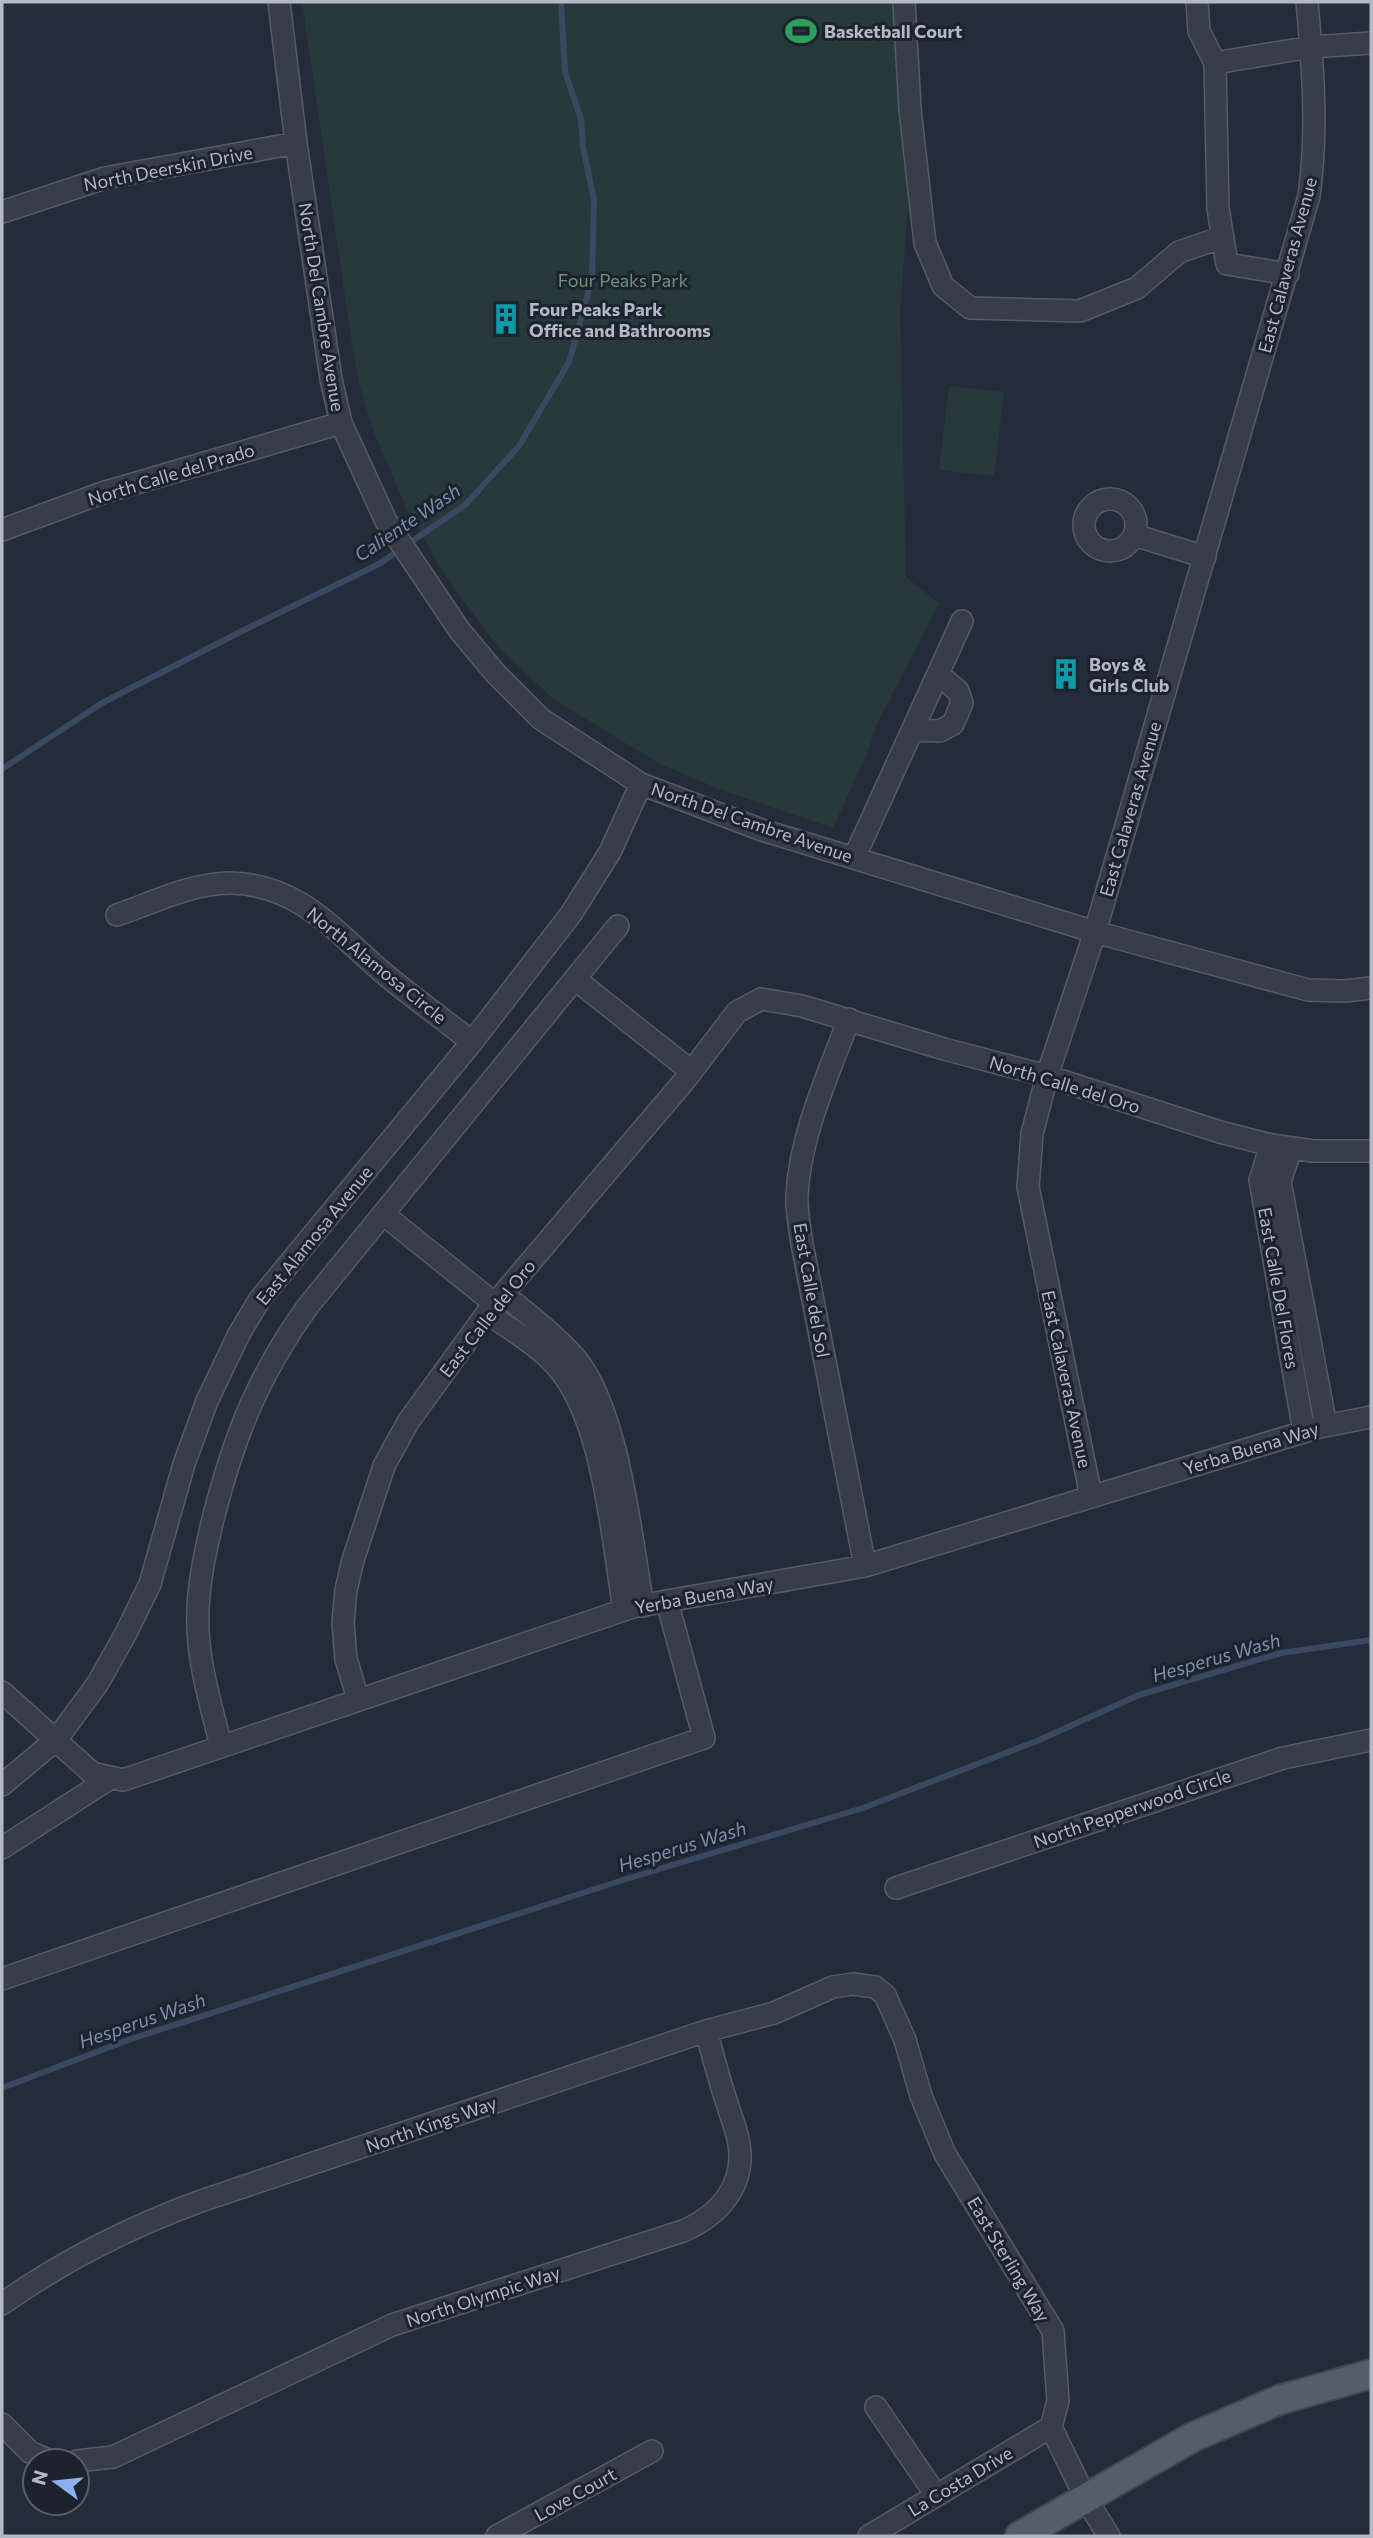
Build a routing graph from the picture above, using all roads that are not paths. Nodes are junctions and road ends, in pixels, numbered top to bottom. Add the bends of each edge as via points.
1 (279, 2) edge
2 (904, 2) edge
3 (1197, 2) edge
4 (1307, 2) edge
5 (1371, 43) edge
6 (1311, 47) junction
7 (1215, 63) junction
8 (296, 143) junction
9 (2, 212) edge
10 (1223, 237) junction
11 (1288, 274) junction
12 (341, 424) junction
13 (2, 530) edge
14 (1134, 535) dead end
15 (1205, 557) junction
16 (962, 621) dead end
17 (938, 674) junction
18 (913, 730) junction
19 (641, 783) junction
20 (854, 858) junction
21 (117, 915) dead end
22 (618, 926) dead end
23 (1095, 932) junction
24 (575, 979) junction
25 (1371, 988) edge
26 (761, 999) joint
27 (849, 1019) junction
28 (472, 1042) junction
29 (691, 1071) junction
30 (1047, 1076) junction
31 (1281, 1146) junction
32 (1371, 1151) edge
33 (383, 1214) junction
34 (495, 1304) junction
35 (1371, 1417) edge
36 (1326, 1426) junction
37 (1304, 1432) junction
38 (1091, 1496) junction
39 (865, 1566) junction
40 (667, 1601) junction
41 (634, 1608) junction
42 (2, 1692) edge
43 (358, 1699) junction
44 (56, 1740) junction
45 (1371, 1740) edge
46 (220, 1746) junction
47 (109, 1779) junction
48 (2, 1785) edge
49 (2, 1848) edge
50 (896, 1888) dead end
51 (2, 1979) edge
52 (875, 1987) joint
53 (706, 2031) junction
54 (2, 2304) edge
55 (1371, 2374) edge
56 (876, 2407) dead end
57 (2, 2424) edge
58 (1051, 2427) junction
59 (25, 2447) edge
60 (652, 2451) dead end
61 (91, 2460) edge
62 (936, 2495) junction
63 (1086, 2499) junction
64 (498, 2536) edge
65 (869, 2536) edge
66 (1020, 2536) edge
67 (1109, 2536) edge

1 - 8 street, North Del Cambre Avenue
2 - 10 street via 925,243 943,286 970,308 1080,311 1137,288 1179,252
3 - 7 street via 1199,30
4 - 6 street, East Calaveras Avenue
5 - 6 street
6 - 7 street
6 - 11 street, East Calaveras Avenue via 1315,158
7 - 10 street via 1218,208
8 - 9 street, North Deerskin Drive via 104,177
8 - 12 street, North Del Cambre Avenue
10 - 11 street via 1227,264
11 - 15 street, East Calaveras Avenue
12 - 13 street, North Calle del Prado via 102,493
12 - 19 street, North Del Cambre Avenue via 386,521 460,631 541,719
14 - 15 street
15 - 23 street, East Calaveras Avenue
16 - 17 street
17 - 18 street
17 - 18 street via 958,691 962,703 953,724 940,731
18 - 20 street
19 - 20 street, North Del Cambre Avenue via 762,830
19 - 28 street, East Alamosa Avenue via 610,852 571,914
20 - 23 street, North Del Cambre Avenue
21 - 28 street, North Alamosa Circle via 206,885 230,883 278,890 310,909
22 - 24 street
23 - 25 street, North Del Cambre Avenue via 1308,990
23 - 30 street, East Calaveras Avenue
24 - 29 street
24 - 33 street
26 - 27 street, North Calle del Oro
26 - 29 street, East Calle del Oro via 737,1012
27 - 30 street, North Calle del Oro
27 - 39 street, East Calle del Sol via 804,1149 797,1196 802,1244
28 - 44 street, East Alamosa Avenue via 260,1299 207,1401 150,1584 98,1682
29 - 34 street, East Calle del Oro
30 - 31 street, North Calle del Oro via 1220,1132
30 - 38 street, East Calaveras Avenue via 1032,1134 1028,1187
31 - 32 street, North Calle del Oro
31 - 36 street, East Calle Del Flores via 1280,1182
31 - 37 street, East Calle Del Flores via 1260,1180
33 - 34 street
33 - 46 street via 284,1340 250,1404 224,1477 206,1545 198,1610 201,1659
34 - 41 street via 562,1373 581,1405
34 - 43 street, East Calle del Oro via 408,1422 384,1466 367,1514 346,1591 343,1622 346,1659
35 - 36 street, Yerba Buena Way
36 - 37 street, Yerba Buena Way
37 - 38 street, Yerba Buena Way
38 - 39 street, Yerba Buena Way
39 - 40 street, Yerba Buena Way
40 - 41 street, Yerba Buena Way
40 - 51 street via 704,1738
41 - 43 street, Yerba Buena Way
42 - 44 street
43 - 46 street, Yerba Buena Way
44 - 47 street via 92,1773
44 - 48 street, East Alamosa Avenue
45 - 50 street, North Pepperwood Circle via 1283,1758
46 - 47 street, Yerba Buena Way via 123,1780
47 - 49 street
52 - 53 street, North Kings Way via 834,1987 774,2013
52 - 58 street, East Sterling Way via 892,2007 945,2154 1053,2331 1058,2401
53 - 54 street, North Kings Way via 144,2222
53 - 61 street, North Olympic Way via 741,2160 728,2199 713,2215 683,2231 393,2325 113,2457
55 - 63 main road via 1279,2400 1193,2437
56 - 62 street
57 - 59 street
58 - 62 street, La Costa Drive
58 - 63 street
60 - 64 street, Love Court
62 - 65 street, La Costa Drive
63 - 66 main road
63 - 67 street

